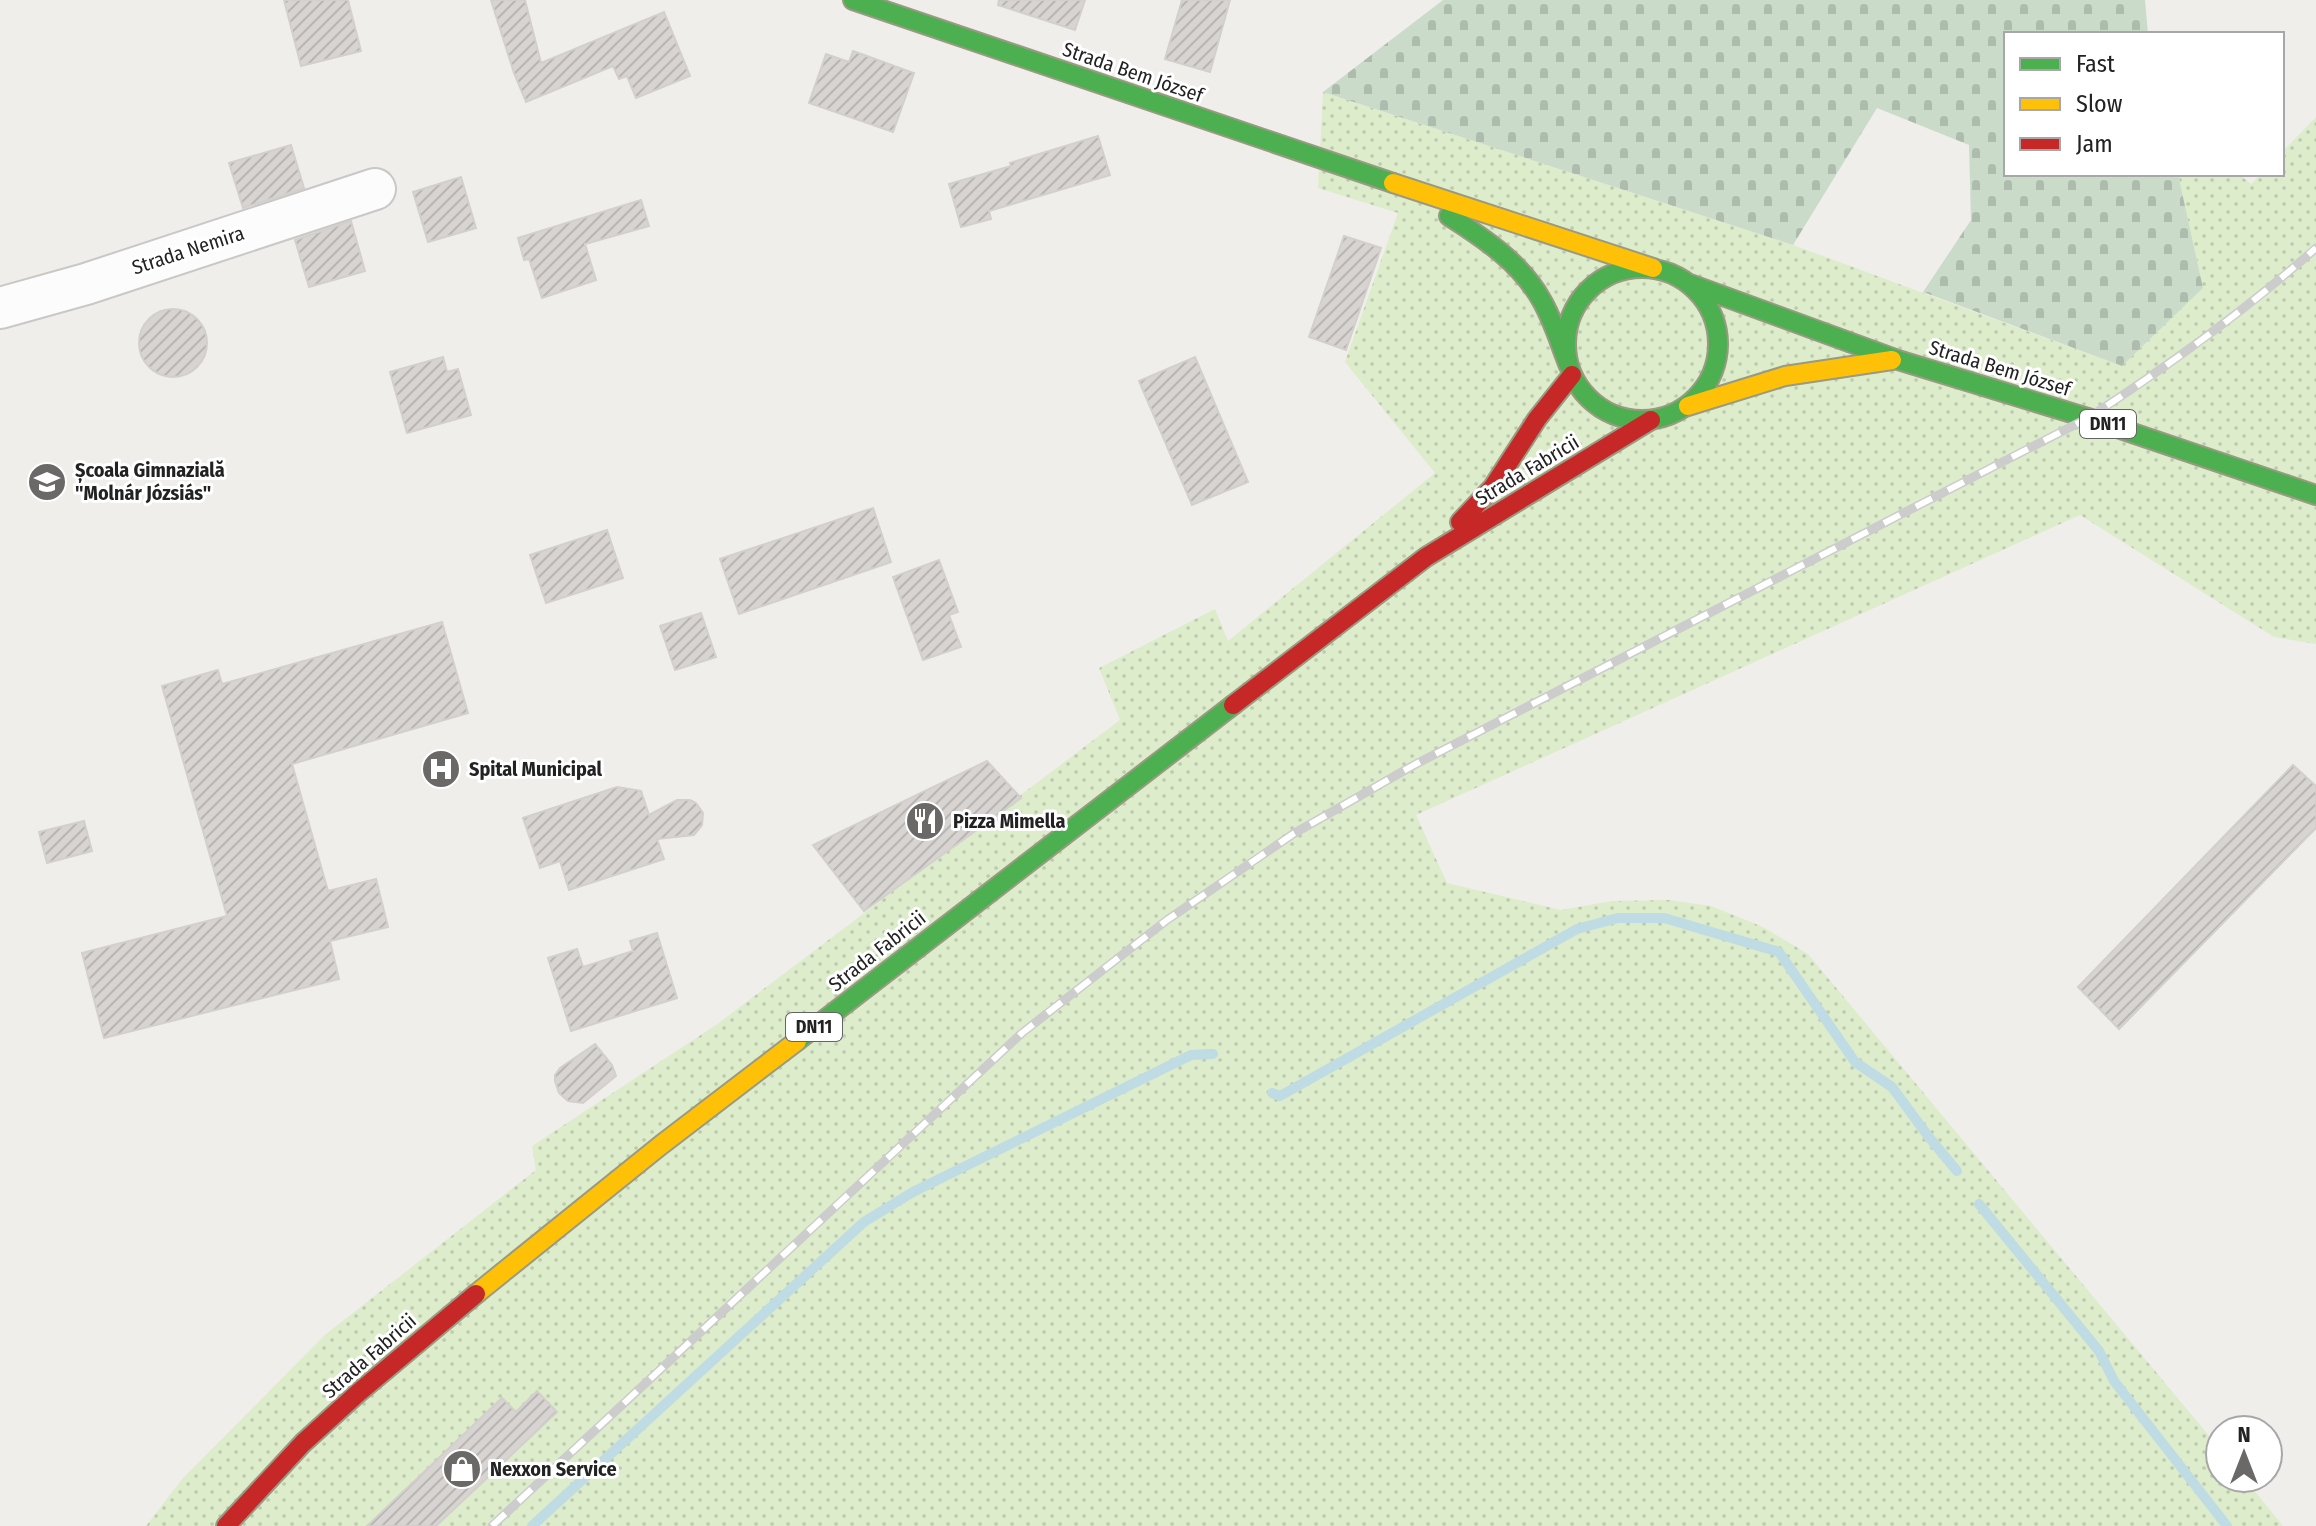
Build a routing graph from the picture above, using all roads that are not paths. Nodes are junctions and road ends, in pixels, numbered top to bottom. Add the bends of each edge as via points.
1 (853, 0) edge
2 (1399, 185) junction
3 (375, 189) dead end
4 (1653, 268) junction
5 (1690, 284) junction
6 (0, 308) edge
7 (1898, 360) junction
8 (1570, 370) junction
9 (1688, 406) junction
10 (1651, 420) junction
11 (2316, 495) edge
12 (1426, 557) junction
13 (226, 1526) edge

1 - 2 main road, Strada Bem József
2 - 4 main road, Strada Bem József
2 - 8 main road, Strada Bem József via 1486,239 1523,275 1541,300
3 - 6 street, Strada Nemira
4 - 5 main road, DN11
4 - 8 main road via 1609,275 1577,305 1568,326
5 - 7 main road, Strada Bem József / DN11
5 - 9 main road via 1706,301 1719,346 1710,379
7 - 9 main road, Strada Bem József / DN11 via 1785,376
7 - 11 main road, Strada Bem József / DN11
8 - 10 main road via 1600,408 1624,418
8 - 12 main road, Strada Fabricii / DN11 via 1493,487
9 - 10 main road, DN11
10 - 12 main road, Strada Fabricii / DN11
12 - 13 main road, Strada Fabricii / DN11 via 500,1274 325,1423

